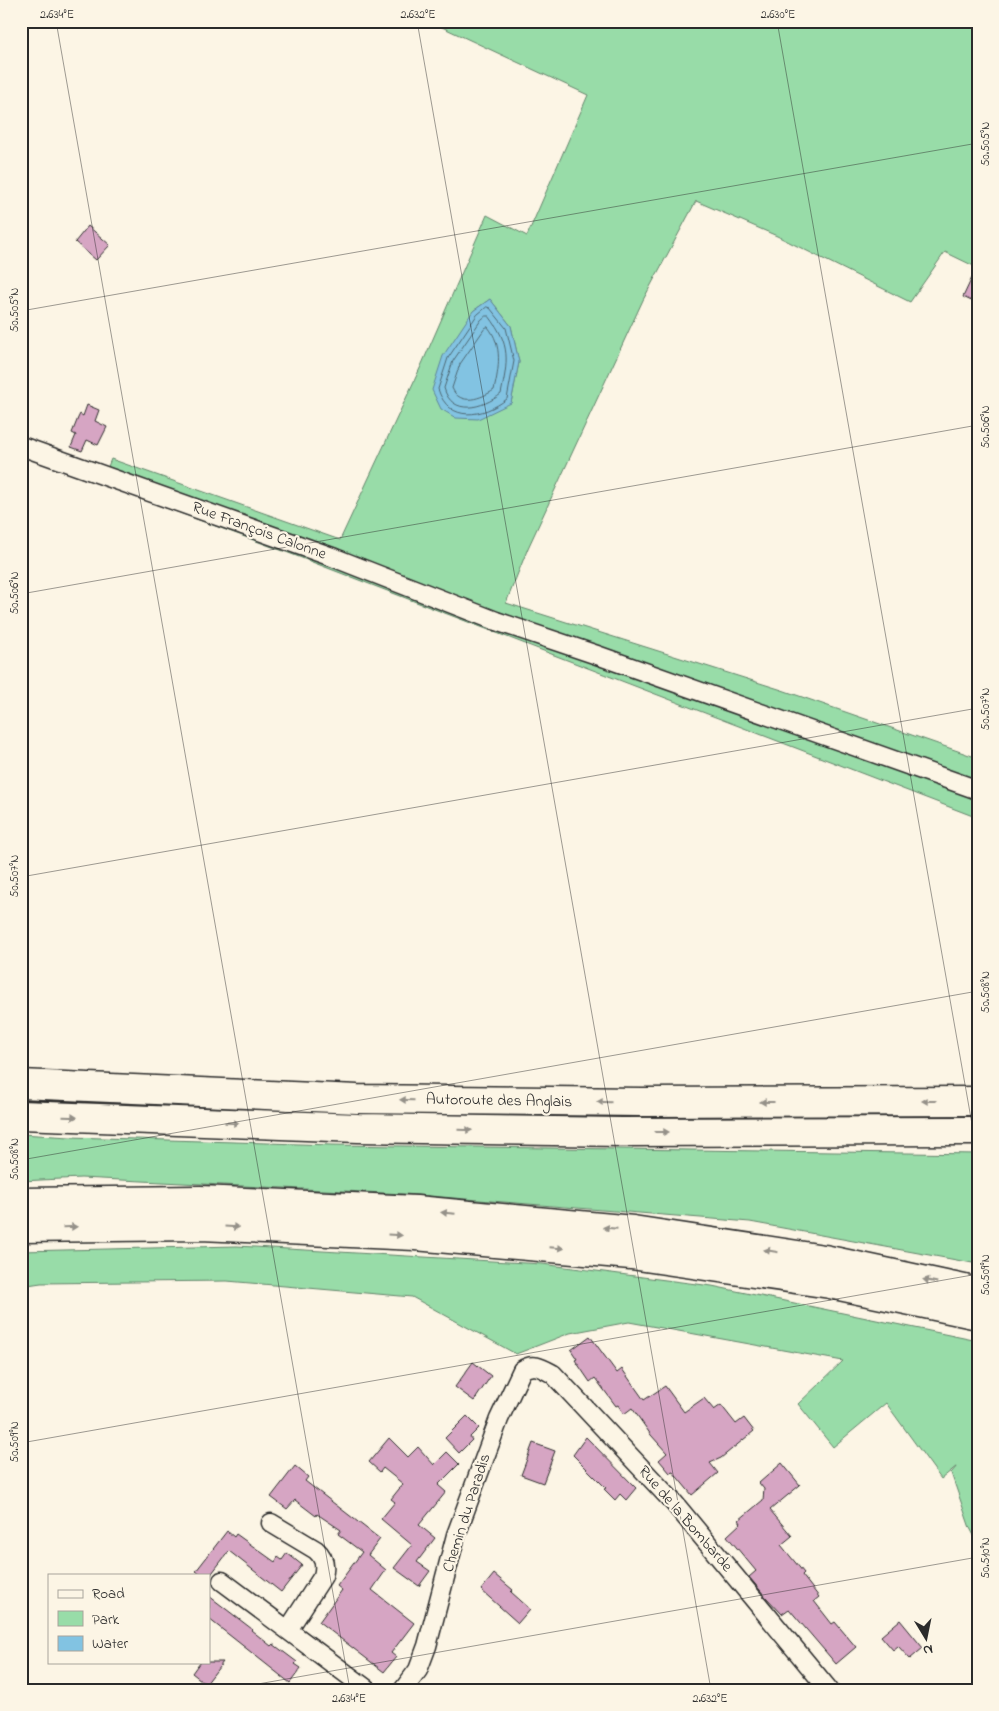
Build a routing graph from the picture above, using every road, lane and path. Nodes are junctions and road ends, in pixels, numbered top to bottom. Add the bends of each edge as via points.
1 (21, 446) edge
2 (978, 790) edge
3 (21, 1084) edge
4 (978, 1101) edge
5 (21, 1115) edge
6 (978, 1131) edge
7 (21, 1202) edge
8 (21, 1228) edge
9 (978, 1292) edge
10 (978, 1315) edge
11 (527, 1366) joint
12 (271, 1523) dead end
13 (222, 1581) dead end
14 (288, 1630) junction
15 (368, 1690) edge
16 (403, 1690) edge
17 (829, 1690) edge

1 - 2 street, Rue François Calonne via 325,555 496,621
4 -> 3 highway, Autoroute des Anglais via 357,1099
5 -> 6 highway, Autoroute des Anglais via 377,1128 622,1132
9 -> 7 highway via 824,1259 633,1230 406,1209 200,1200
8 -> 10 highway via 201,1226 415,1236 631,1255 830,1284
11 - 16 street, Chemin du Paradis via 522,1370 499,1419 456,1534 427,1646 418,1670
11 - 17 street, Rue de la Bombarde via 540,1367 552,1374 655,1482
12 - 14 street via 316,1550 324,1561 323,1576
13 - 14 street
14 - 15 street

